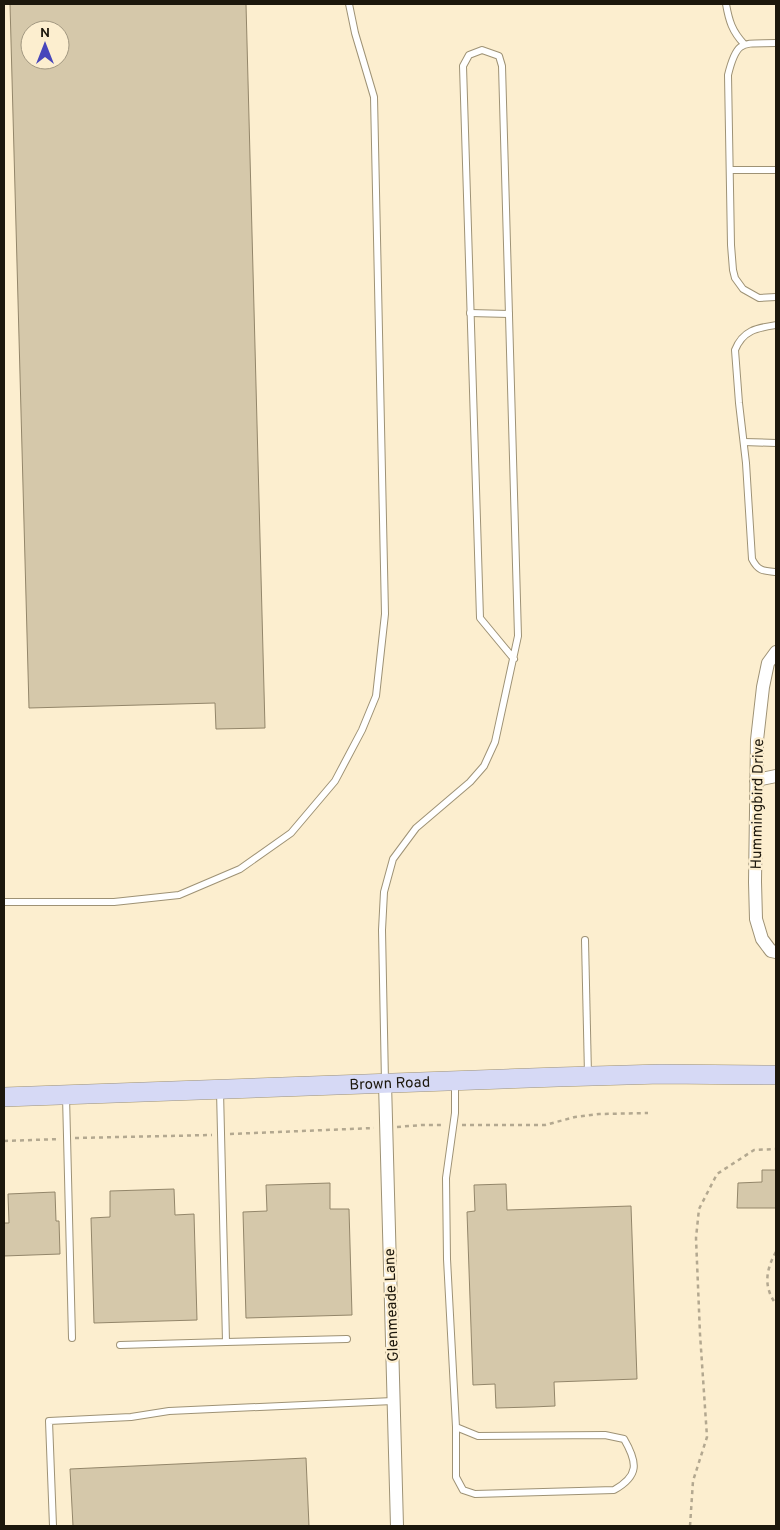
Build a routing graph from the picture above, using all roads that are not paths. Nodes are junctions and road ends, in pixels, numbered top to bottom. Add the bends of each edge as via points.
1 (349, 4) edge
2 (726, 4) edge
3 (776, 43) edge
4 (744, 44) junction
5 (730, 170) junction
6 (776, 170) edge
7 (776, 297) edge
8 (470, 313) junction
9 (509, 314) junction
10 (776, 325) edge
11 (744, 442) junction
12 (776, 443) edge
13 (776, 572) edge
14 (776, 652) edge
15 (514, 659) junction
16 (776, 776) edge
17 (756, 780) junction
18 (4, 902) edge
19 (585, 940) dead end
20 (776, 952) edge
21 (776, 1075) edge
22 (588, 1076) junction
23 (455, 1081) junction
24 (385, 1083) junction
25 (220, 1089) junction
26 (66, 1095) junction
27 (4, 1097) edge
28 (72, 1338) dead end
29 (347, 1339) dead end
30 (226, 1342) junction
31 (120, 1345) dead end
32 (393, 1400) junction
33 (456, 1427) junction
34 (53, 1526) edge
35 (397, 1526) edge

1 - 18 lane via 374,97 385,614 376,696 335,781 291,833 240,870 179,895 114,902
2 - 4 lane via 735,33
3 - 4 lane
4 - 5 lane via 737,49 728,75
5 - 6 lane
5 - 7 lane via 735,278 743,288 759,298
8 - 9 lane
8 - 9 lane via 463,66 469,55 482,50 498,56 502,66
8 - 15 lane via 480,618
9 - 15 lane via 518,636
10 - 11 lane via 753,330 738,342 739,403
11 - 12 lane
11 - 13 lane via 752,559 763,571
14 - 17 street, Hummingbird Drive via 768,663 763,688
15 - 24 lane via 495,742 484,766 416,828 393,859 384,892 382,930
16 - 17 street
17 - 20 street, Hummingbird Drive via 756,919 762,939 770,950
19 - 22 lane
21 - 22 main road, Brown Road
22 - 23 main road, Brown Road
23 - 24 main road, Brown Road
23 - 33 lane via 446,1213
24 - 25 main road, Brown Road
24 - 32 street, Glenmeade Lane
25 - 26 main road, Brown Road
25 - 30 lane
26 - 27 main road, Brown Road
26 - 28 lane
29 - 30 lane
30 - 31 lane
32 - 34 lane via 169,1411 131,1417 48,1421
32 - 35 street, Glenmeade Lane
33 - 33 lane via 478,1436 605,1435 624,1439 633,1454 634,1471 626,1484 614,1490 475,1494 463,1490 456,1477

